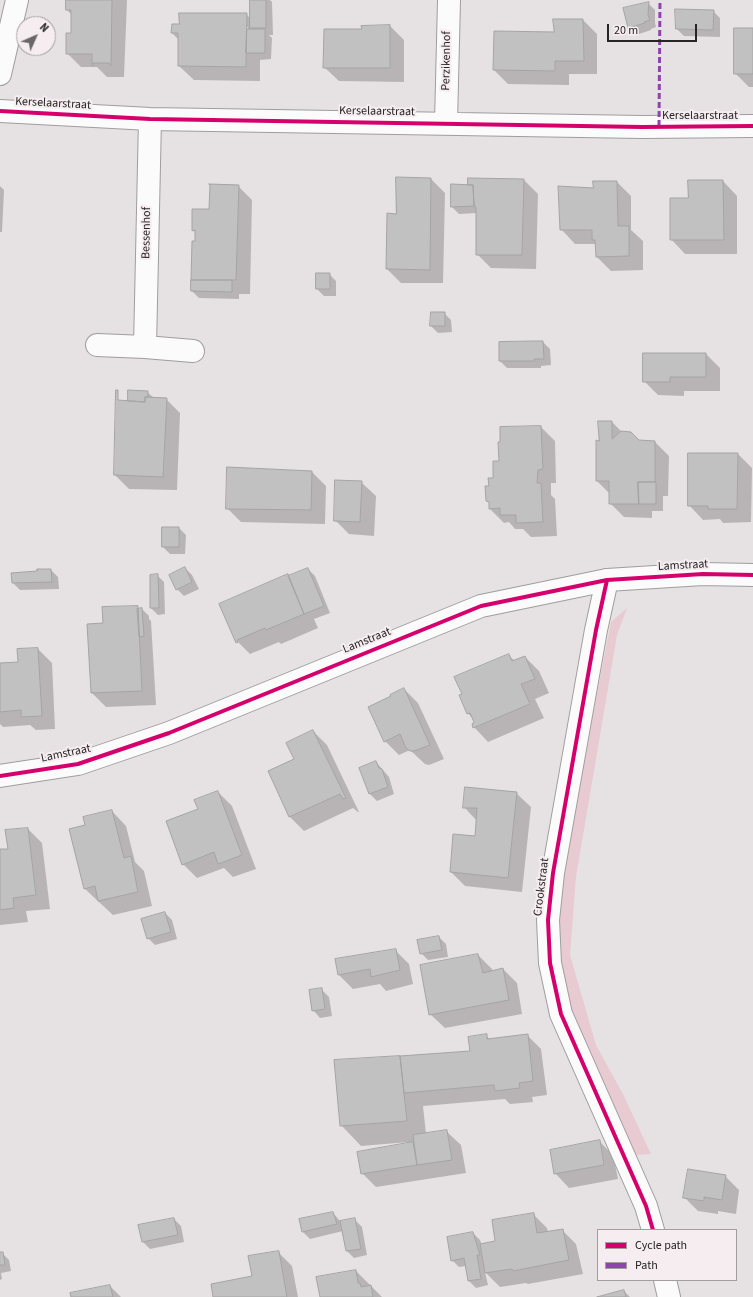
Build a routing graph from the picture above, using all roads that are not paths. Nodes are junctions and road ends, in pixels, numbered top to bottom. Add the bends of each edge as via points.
1 (17, 0) edge
2 (449, 0) edge
3 (0, 74) edge
4 (0, 111) edge
5 (150, 118) junction
6 (446, 123) junction
7 (753, 126) edge
8 (97, 345) dead end
9 (144, 347) junction
10 (193, 351) dead end
11 (753, 575) edge
12 (607, 580) junction
13 (0, 776) edge
14 (653, 1229) edge
15 (665, 1281) edge
16 (669, 1297) edge

1 - 3 street
2 - 6 street, Perzikenhof
4 - 5 street, Kerselaarstraat
5 - 6 street, Kerselaarstraat
5 - 9 street, Bessenhof
6 - 7 street, Kerselaarstraat via 642,127
8 - 9 street
9 - 10 street
11 - 12 street, Lamstraat via 703,574
12 - 13 street, Lamstraat via 481,606 170,733 78,764
12 - 14 street, Crookstraat via 553,873 548,920 550,962 561,1014 646,1206
15 - 16 street

